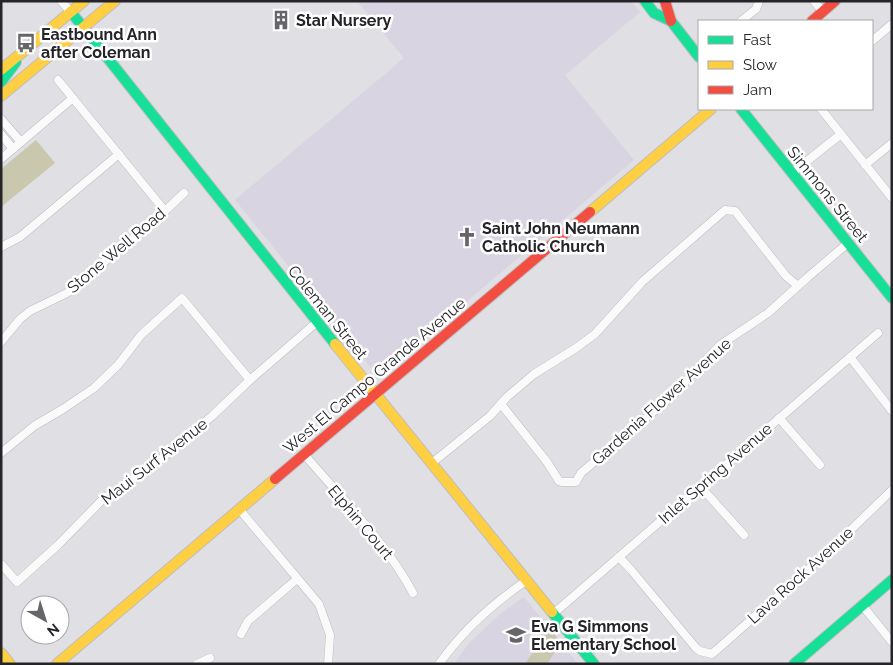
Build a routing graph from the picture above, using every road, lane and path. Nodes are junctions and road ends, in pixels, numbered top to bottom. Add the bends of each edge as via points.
1 (61, 1) edge
2 (84, 1) edge
3 (115, 1) edge
4 (645, 1) edge
5 (665, 1) edge
6 (758, 1) edge
7 (814, 1) edge
8 (835, 1) edge
9 (70, 12) junction
10 (823, 12) junction
11 (742, 20) edge
12 (813, 20) edge
13 (671, 21) junction
14 (892, 24) edge
15 (83, 28) junction
16 (873, 40) edge
17 (24, 51) junction
18 (698, 56) edge
19 (1, 70) edge
20 (58, 80) dead end
21 (1, 82) edge
22 (1, 96) edge
23 (73, 98) junction
24 (710, 110) edge
25 (742, 110) edge
26 (821, 110) edge
27 (1, 120) edge
28 (1, 134) edge
29 (841, 134) junction
30 (21, 142) junction
31 (892, 143) edge
32 (13, 149) junction
33 (119, 154) junction
34 (1, 158) edge
35 (866, 165) junction
36 (792, 173) junction
37 (184, 193) dead end
38 (892, 198) edge
39 (165, 211) junction
40 (848, 243) junction
41 (1, 247) edge
42 (798, 286) junction
43 (892, 298) edge
44 (317, 322) junction
45 (878, 333) dead end
46 (1, 342) edge
47 (850, 357) junction
48 (250, 380) junction
49 (375, 394) junction
50 (501, 404) junction
51 (892, 411) edge
52 (779, 418) junction
53 (1, 453) edge
54 (304, 454) junction
55 (432, 463) junction
56 (820, 465) dead end
57 (700, 486) junction
58 (892, 490) edge
59 (239, 509) junction
60 (744, 535) dead end
61 (619, 557) junction
62 (1, 564) edge
63 (297, 579) junction
64 (892, 580) edge
65 (526, 581) junction
66 (413, 593) dead end
67 (862, 605) junction
68 (554, 614) junction
69 (241, 634) dead end
70 (892, 642) edge
71 (1, 653) edge
72 (210, 658) dead end
73 (10, 664) edge
74 (57, 664) edge
75 (197, 664) edge
76 (328, 664) edge
77 (439, 664) edge
78 (594, 664) edge
79 (794, 664) edge

1 - 9 street, Coleman Street
2 - 9 street
3 - 15 street
4 - 13 street via 654,13
5 - 13 street
6 - 11 street via 756,9
7 - 10 street
8 - 10 street
9 - 15 street, Coleman Street
9 - 17 street
10 - 12 street
13 - 18 street
14 - 16 street
15 - 22 street
15 - 44 street, Coleman Street
17 - 19 street
17 - 21 street
20 - 23 street
23 - 30 street
23 - 33 street
24 - 49 street, West El Campo Grande Avenue
25 - 36 street, Simmons Street
26 - 29 street
27 - 30 street
28 - 32 street
29 - 35 street
29 - 36 street
30 - 32 street
31 - 35 street
32 - 34 street
33 - 39 street
33 - 41 street via 20,237
35 - 38 street
36 - 40 street, Simmons Street
37 - 39 street, Stone Well Road
39 - 46 street, Stone Well Road via 67,293 30,311
40 - 42 street, Gardenia Flower Avenue
40 - 43 street, Simmons Street
42 - 50 street via 786,276 735,212 725,210 642,282 595,334 534,374
42 - 50 street, Gardenia Flower Avenue via 768,313 720,345 672,396 582,473 576,482 559,481 548,462
44 - 48 street, Maui Surf Avenue
44 - 49 street, Coleman Street
45 - 47 street, Inlet Spring Avenue
47 - 51 street
47 - 52 street, Inlet Spring Avenue
48 - 53 street via 182,298 141,334 118,365 94,388 34,426
48 - 62 street, Maui Surf Avenue via 156,464 104,498 17,582
49 - 54 street, West El Campo Grande Avenue
49 - 55 street, Coleman Street
50 - 55 street
52 - 56 street
52 - 57 street, Inlet Spring Avenue
54 - 59 street, West El Campo Grande Avenue
54 - 66 street, Elphin Court via 381,545
55 - 65 street, Coleman Street
57 - 60 street
57 - 61 street, Inlet Spring Avenue
58 - 61 street, Lava Rock Avenue via 829,551 712,654 696,648
59 - 63 street
59 - 74 street, West El Campo Grande Avenue
61 - 68 street, Inlet Spring Avenue
63 - 69 street via 248,621
63 - 76 street via 318,604 330,635
64 - 67 street
65 - 68 street, Coleman Street
65 - 77 street via 477,620
67 - 70 street
67 - 79 street
68 - 78 street, Coleman Street
71 - 73 street
72 - 75 street

